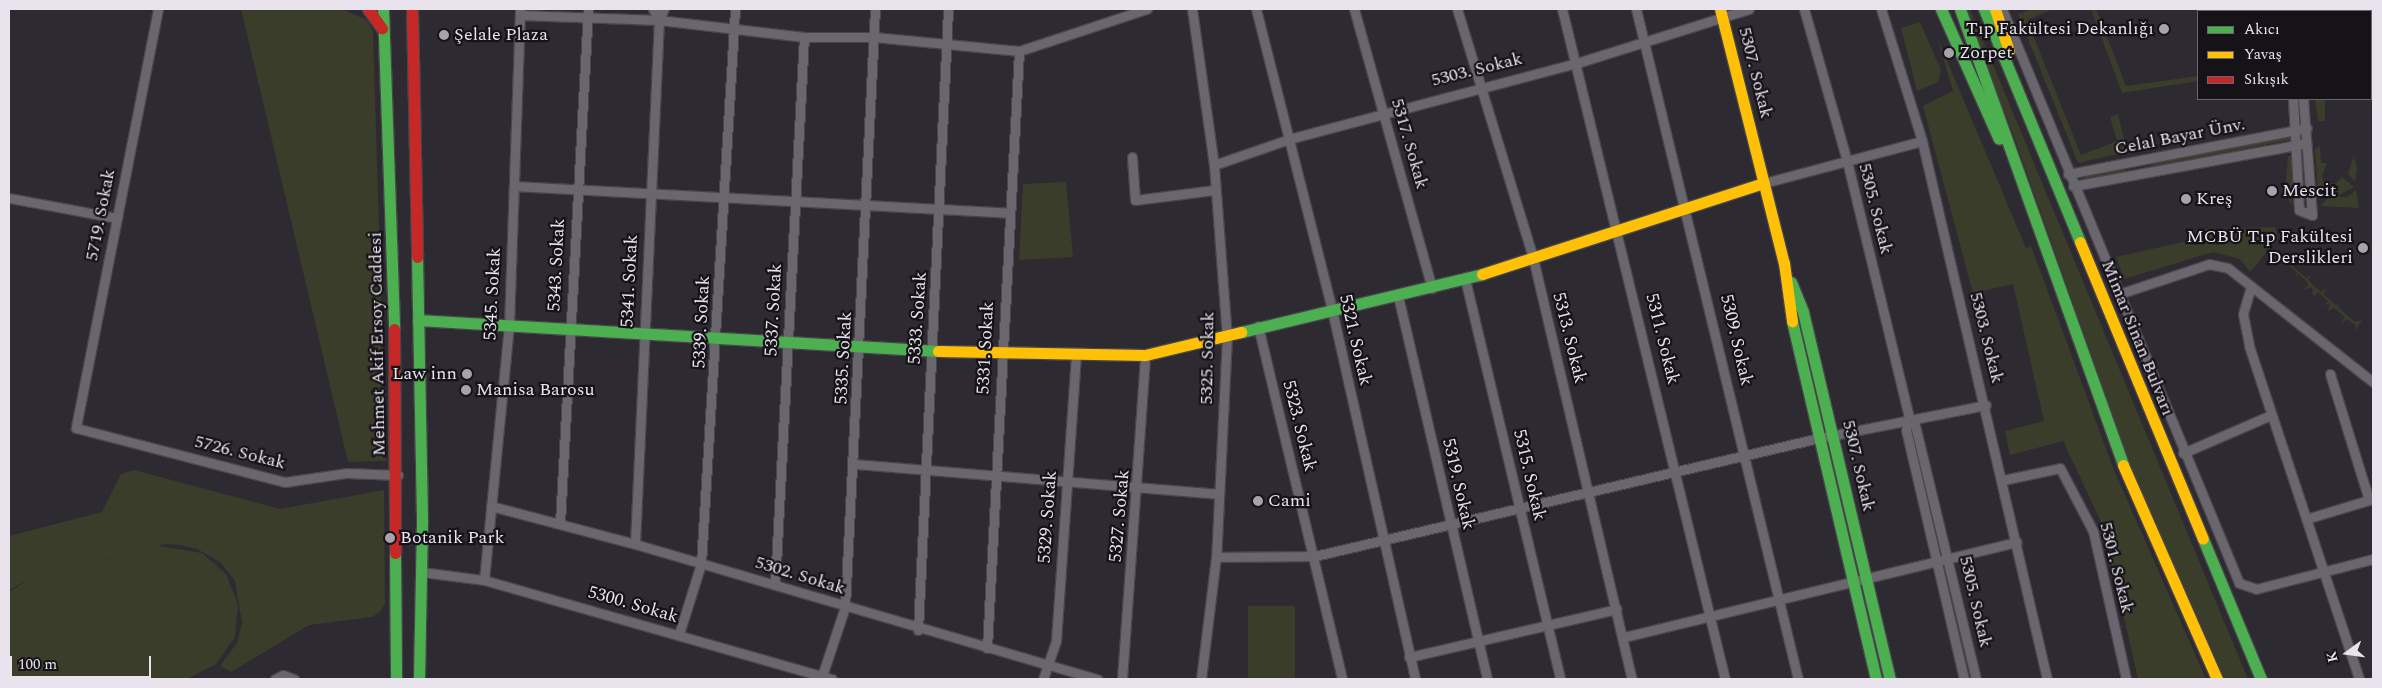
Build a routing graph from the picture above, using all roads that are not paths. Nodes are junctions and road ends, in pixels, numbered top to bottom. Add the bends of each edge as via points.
1 (158, 9) edge
2 (368, 9) edge
3 (383, 9) edge
4 (412, 9) edge
5 (653, 9) edge
6 (664, 9) edge
7 (734, 9) edge
8 (875, 9) edge
9 (948, 9) edge
10 (1147, 9) edge
11 (1192, 9) edge
12 (1256, 9) edge
13 (1354, 9) edge
14 (1457, 9) edge
15 (1562, 9) edge
16 (1636, 9) edge
17 (1750, 9) edge
18 (1804, 9) edge
19 (1881, 9) edge
20 (1941, 9) edge
21 (1960, 9) edge
22 (1984, 9) edge
23 (1995, 9) edge
24 (2002, 9) edge
25 (520, 12) edge
26 (587, 13) edge
27 (1722, 13) edge
28 (659, 20) junction
29 (733, 27) junction
30 (387, 37) junction
31 (804, 37) junction
32 (874, 38) junction
33 (948, 43) junction
34 (1646, 43) junction
35 (1019, 51) junction
36 (1577, 63) junction
37 (1478, 85) junction
38 (2294, 100) edge
39 (2303, 100) edge
40 (1383, 112) junction
41 (2302, 128) junction
42 (1289, 139) junction
43 (1922, 140) junction
44 (2308, 143) junction
45 (2298, 144) junction
46 (1132, 157) dead end
47 (1847, 161) junction
48 (2138, 162) junction
49 (1214, 165) junction
50 (2014, 173) junction
51 (2139, 173) junction
52 (2068, 174) junction
53 (2054, 178) junction
54 (1764, 183) junction
55 (514, 186) junction
56 (2073, 186) junction
57 (1214, 190) junction
58 (577, 191) junction
59 (652, 193) junction
60 (725, 197) junction
61 (9, 198) edge
62 (796, 200) junction
63 (868, 204) junction
64 (1687, 206) junction
65 (941, 210) junction
66 (1009, 213) junction
67 (117, 218) junction
68 (1618, 229) junction
69 (1533, 258) junction
70 (1784, 263) junction
71 (1464, 279) junction
72 (2251, 286) junction
73 (1432, 288) junction
74 (2119, 294) junction
75 (1398, 296) junction
76 (1332, 310) junction
77 (418, 320) junction
78 (509, 325) junction
79 (1258, 326) junction
80 (570, 330) junction
81 (644, 334) junction
82 (718, 336) junction
83 (1227, 336) junction
84 (789, 340) junction
85 (861, 345) junction
86 (932, 351) junction
87 (1003, 352) junction
88 (1145, 354) junction
89 (1076, 355) junction
90 (2330, 374) dead end
91 (2373, 382) edge
92 (1986, 405) junction
93 (2271, 415) junction
94 (1909, 418) junction
95 (76, 428) joint
96 (1833, 435) junction
97 (1819, 438) junction
98 (2183, 453) junction
99 (1747, 457) junction
100 (855, 464) junction
101 (925, 468) junction
102 (1678, 471) junction
103 (995, 474) junction
104 (398, 475) junction
105 (2003, 480) junction
106 (1067, 483) junction
107 (1139, 488) junction
108 (1219, 494) junction
109 (1590, 494) junction
110 (2204, 504) junction
111 (491, 506) junction
112 (1520, 508) junction
113 (2306, 518) junction
114 (560, 524) junction
115 (1451, 525) junction
116 (2195, 527) junction
117 (1383, 540) junction
118 (2017, 542) junction
119 (635, 544) junction
120 (1315, 556) junction
121 (1216, 557) junction
122 (2373, 559) edge
123 (1948, 560) junction
124 (1937, 562) junction
125 (701, 564) junction
126 (2322, 569) junction
127 (422, 572) junction
128 (1866, 578) junction
129 (484, 580) junction
130 (1852, 582) junction
131 (775, 584) junction
132 (1781, 600) junction
133 (845, 607) junction
134 (1617, 609) junction
135 (1711, 616) junction
136 (1546, 625) junction
137 (918, 630) junction
138 (679, 634) junction
139 (1624, 636) junction
140 (1478, 641) junction
141 (987, 648) junction
142 (1409, 656) junction
143 (1047, 667) junction
144 (822, 676) junction
145 (275, 679) edge
146 (294, 679) edge
147 (396, 679) edge
148 (419, 679) edge
149 (832, 679) edge
150 (1043, 679) edge
151 (1098, 679) edge
152 (1122, 679) edge
153 (1201, 679) edge
154 (1342, 679) edge
155 (1415, 679) edge
156 (1487, 679) edge
157 (1560, 679) edge
158 (1632, 679) edge
159 (1724, 679) edge
160 (1798, 679) edge
161 (1876, 679) edge
162 (1890, 679) edge
163 (1964, 679) edge
164 (1976, 679) edge
165 (2047, 679) edge
166 (2126, 679) edge
167 (2217, 679) edge
168 (2261, 679) edge
169 (2359, 679) edge

1 - 67 street, 5719. Sokak
2 - 30 main road
3 - 30 main road, Mehmet Akif Ersoy Caddesi
4 - 77 main road
5 - 28 street
6 - 28 street
7 - 29 street, 5339. Sokak
8 - 32 street, 5335. Sokak
9 - 33 street, 5333. Sokak
10 - 35 street
11 - 49 street, 5325. Sokak
12 - 42 street, 5321. Sokak
13 - 40 street, 5317. Sokak
14 - 37 street, 5313. Sokak
15 - 36 street, 5311. Sokak
16 - 34 street, 5309. Sokak
17 - 27 street, 5303. Sokak
18 - 47 street, 5305. Sokak
19 - 43 street, 5303. Sokak
20 - 50 main road
21 - 50 main road via 1986,73
22 - 53 main road, Mimar Sinan Bulvarı
23 - 53 main road
24 - 52 street
25 - 26 street
25 - 55 street, 5345. Sokak
26 - 28 street
26 - 58 street, 5343. Sokak
27 - 34 street, 5303. Sokak
27 - 54 main road, 5307. Sokak
28 - 29 street
28 - 59 street, 5341. Sokak
29 - 31 street
29 - 60 street, 5339. Sokak
30 - 104 main road, Mehmet Akif Ersoy Caddesi
31 - 32 street
31 - 62 street, 5337. Sokak
32 - 33 street
32 - 63 street, 5335. Sokak
33 - 35 street
33 - 65 street, 5333. Sokak
34 - 36 street, 5303. Sokak
34 - 64 street, 5309. Sokak
35 - 66 street, 5331. Sokak
36 - 37 street, 5303. Sokak
36 - 68 street, 5311. Sokak
37 - 40 street, 5303. Sokak
37 - 69 street, 5313. Sokak
38 - 41 street
39 - 41 street
40 - 42 street, 5303. Sokak
40 - 73 street, 5317. Sokak
41 - 44 street
41 - 45 street
41 - 48 street, Celal Bayar Ünv.
42 - 49 street, 5303. Sokak
42 - 76 street, 5321. Sokak
43 - 47 street
43 - 92 street, 5303. Sokak
44 - 45 street, Celal Bayar Ünv.
44 - 45 street via 2312,214 2299,210
45 - 51 street, Celal Bayar Ünv.
46 - 57 street via 1135,200
47 - 54 street
47 - 94 street, 5305. Sokak
48 - 51 street
48 - 52 street, Celal Bayar Ünv.
49 - 57 street, 5325. Sokak
50 - 167 main road via 2126,474
51 - 56 street, Celal Bayar Ünv.
52 - 56 street
53 - 116 main road, Mimar Sinan Bulvarı
54 - 64 main road
54 - 70 main road, 5307. Sokak
55 - 58 street
55 - 78 street, 5345. Sokak
56 - 74 street
57 - 83 street, 5325. Sokak
58 - 59 street
58 - 80 street, 5343. Sokak
59 - 60 street
59 - 81 street, 5341. Sokak
60 - 62 street
60 - 82 street, 5339. Sokak
61 - 67 street
62 - 63 street
62 - 84 street, 5337. Sokak
63 - 65 street
63 - 85 street, 5335. Sokak
64 - 68 main road
64 - 99 street, 5309. Sokak
65 - 66 street
65 - 86 street, 5333. Sokak
66 - 87 street, 5331. Sokak
67 - 95 street, 5719. Sokak
68 - 69 main road
68 - 102 street, 5311. Sokak
69 - 71 main road
69 - 109 street, 5313. Sokak
70 - 96 main road, 5307. Sokak via 1803,312
70 - 97 main road, 5307. Sokak via 1791,315
71 - 73 main road
71 - 112 street, 5315. Sokak
72 - 74 street via 2228,268 2209,264
72 - 91 street
72 - 93 street via 2245,301 2244,328
73 - 75 main road
74 - 98 street
75 - 76 main road
75 - 115 street, 5319. Sokak
76 - 79 main road
76 - 117 street, 5321. Sokak
77 - 78 main road
77 - 127 main road
78 - 80 main road
78 - 111 street, 5345. Sokak
79 - 83 main road
79 - 120 street, 5323. Sokak
80 - 81 main road
80 - 114 street, 5343. Sokak
81 - 82 main road
81 - 119 street, 5341. Sokak
82 - 84 main road
82 - 125 street, 5339. Sokak
83 - 88 main road
83 - 108 street, 5325. Sokak
84 - 85 main road
84 - 131 street, 5337. Sokak
85 - 86 main road
85 - 100 street, 5335. Sokak
86 - 87 main road
86 - 101 street, 5333. Sokak
87 - 89 main road
87 - 103 street, 5331. Sokak
88 - 89 main road
88 - 107 street, 5327. Sokak
89 - 106 street, 5329. Sokak
90 - 113 street via 2369,500
92 - 94 street
92 - 105 street, 5303. Sokak
93 - 98 street
93 - 113 street
94 - 96 street
94 - 123 street, 5305. Sokak via 1916,425
94 - 124 street, 5305. Sokak via 1906,430
95 - 104 street, 5726. Sokak via 285,482 348,472
96 - 97 street
96 - 128 main road, 5307. Sokak
97 - 99 street
97 - 130 main road, 5307. Sokak
98 - 110 street
99 - 102 street
99 - 132 street, 5309. Sokak
100 - 101 street
100 - 133 street, 5335. Sokak
101 - 103 street
101 - 137 street, 5333. Sokak
102 - 109 street
102 - 135 street, 5311. Sokak
103 - 106 street
103 - 141 street, 5331. Sokak
104 - 147 main road, Mehmet Akif Ersoy Caddesi
105 - 118 street, 5303. Sokak
105 - 166 street, 5301. Sokak via 2060,468 2093,531
106 - 107 street
106 - 143 street, 5329. Sokak via 1056,641
107 - 108 street
107 - 152 street, 5327. Sokak
108 - 121 street, 5325. Sokak
109 - 112 street
109 - 134 street, 5313. Sokak
110 - 116 street
110 - 126 street via 2245,589 2256,589
111 - 114 street, 5302. Sokak
111 - 129 street, 5345. Sokak
112 - 115 street
112 - 136 street, 5315. Sokak
113 - 126 street
114 - 119 street, 5302. Sokak
115 - 117 street
115 - 140 street, 5319. Sokak
116 - 168 main road, Mimar Sinan Bulvarı
117 - 120 street
117 - 142 street, 5321. Sokak
118 - 123 street
118 - 165 street, 5303. Sokak
119 - 125 street, 5302. Sokak
120 - 121 street
120 - 154 street, 5323. Sokak
121 - 153 street, 5325. Sokak
122 - 126 street
123 - 124 street
123 - 164 street, 5305. Sokak
124 - 128 street
124 - 163 street, 5305. Sokak
125 - 131 street, 5302. Sokak
125 - 138 street, 5339. Sokak
126 - 169 street
127 - 129 street, 5300. Sokak
127 - 148 main road
128 - 130 street
128 - 162 main road, 5307. Sokak
129 - 138 street, 5300. Sokak
130 - 132 street
130 - 161 main road, 5307. Sokak
131 - 133 street, 5302. Sokak
132 - 135 street
132 - 160 street, 5309. Sokak
133 - 137 street, 5302. Sokak
133 - 144 street, 5335. Sokak
134 - 136 street
134 - 139 street, 5313. Sokak
135 - 139 street
135 - 159 street, 5311. Sokak
136 - 140 street
136 - 157 street, 5315. Sokak
137 - 141 street, 5302. Sokak
138 - 144 street, 5300. Sokak
139 - 158 street, 5313. Sokak
140 - 142 street
140 - 156 street, 5319. Sokak
141 - 143 street, 5302. Sokak
142 - 155 street, 5321. Sokak
143 - 150 street, 5329. Sokak
143 - 151 street, 5302. Sokak
144 - 149 street, 5300. Sokak
145 - 146 street via 283,675

